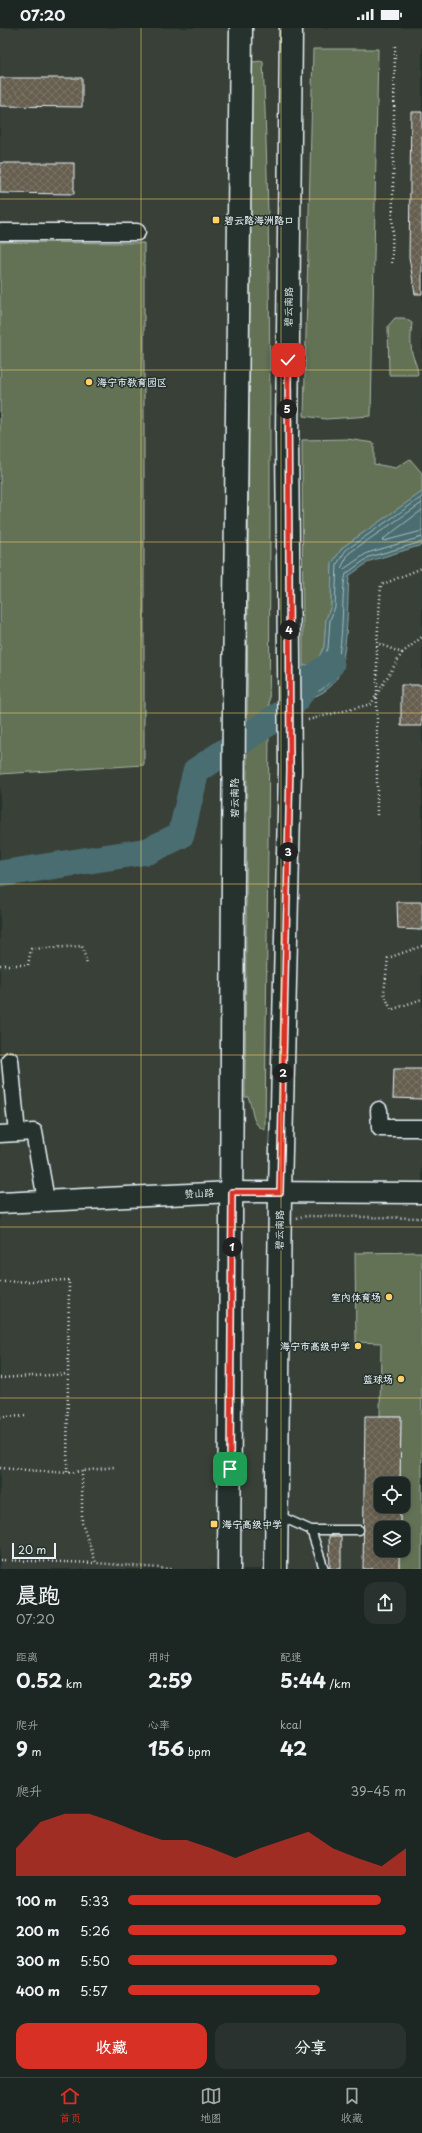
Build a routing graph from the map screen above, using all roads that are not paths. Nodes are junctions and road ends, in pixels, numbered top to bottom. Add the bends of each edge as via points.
1 (241, 28) edge
2 (291, 28) edge
3 (0, 232) edge
4 (137, 232) dead end
5 (10, 1060) dead end
6 (379, 1110) dead end
7 (422, 1128) edge
8 (16, 1133) junction
9 (0, 1134) edge
10 (232, 1192) junction
11 (280, 1192) junction
12 (422, 1193) edge
13 (46, 1200) junction
14 (0, 1202) edge
15 (277, 1512) junction
16 (311, 1530) junction
17 (359, 1530) dead end
18 (229, 1569) edge
19 (276, 1569) edge
20 (324, 1569) edge

1 - 10 main road, 碧云南路
2 - 11 main road, 碧云南路 via 287,439 290,769
3 - 4 street
5 - 8 street
6 - 7 street via 380,1128
8 - 9 street
8 - 13 street via 34,1132
10 - 11 street, 赞山路
10 - 13 street, 赞山路
10 - 18 main road, 碧云南路
11 - 12 street, 赞山路
11 - 15 main road, 碧云南路
13 - 14 street, 赞山路
15 - 16 lane via 284,1518
15 - 19 main road, 碧云南路
16 - 17 lane
16 - 20 lane

